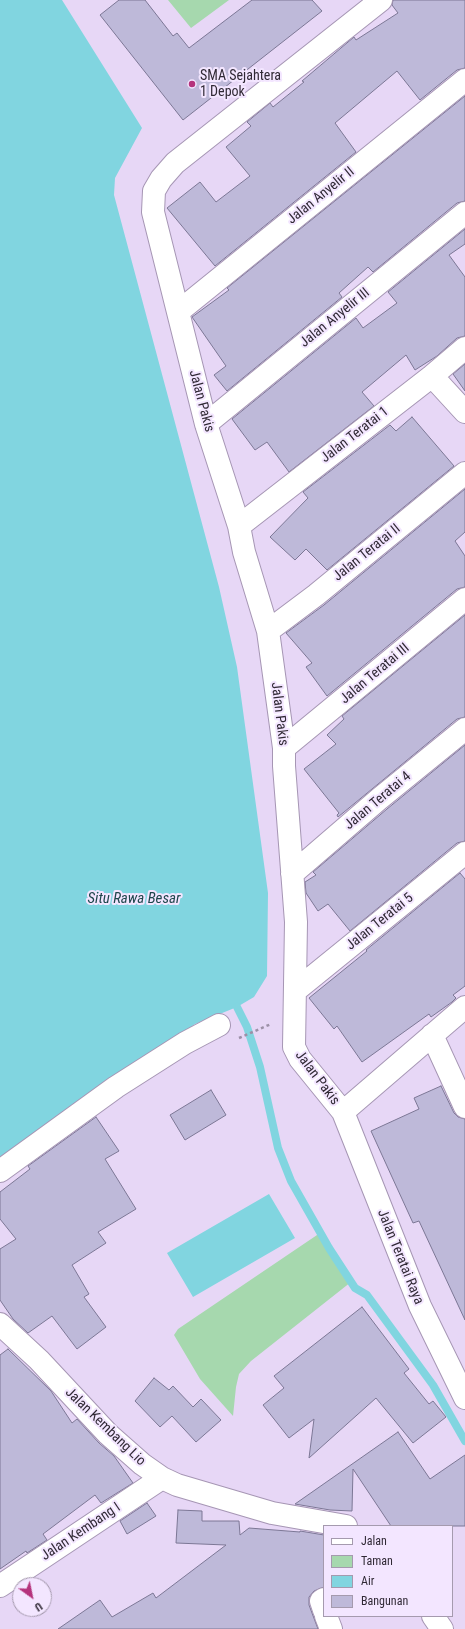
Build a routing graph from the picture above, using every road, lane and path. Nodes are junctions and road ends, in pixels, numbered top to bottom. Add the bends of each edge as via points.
1 (381, 0) edge
2 (465, 80) edge
3 (465, 213) edge
4 (178, 312) junction
5 (465, 348) edge
6 (432, 376) junction
7 (465, 412) edge
8 (206, 424) junction
9 (465, 474) edge
10 (239, 526) junction
11 (465, 599) edge
12 (268, 631) junction
13 (465, 729) edge
14 (284, 748) junction
15 (465, 853) edge
16 (292, 874) junction
17 (295, 991) junction
18 (465, 1007) edge
19 (219, 1025) dead end
20 (260, 1029) dead end
21 (432, 1035) junction
22 (241, 1038) dead end
23 (465, 1107) edge
24 (343, 1112) junction
25 (0, 1171) edge
26 (4, 1334) edge
27 (465, 1398) edge
28 (162, 1478) junction
29 (340, 1525) edge
30 (0, 1586) edge
31 (326, 1617) edge
32 (435, 1617) edge
33 (331, 1629) edge
34 (442, 1629) edge

1 - 4 street, Jalan Pakis via 175,163 161,179 154,191 153,212
2 - 4 street, Jalan Anyelir II
3 - 8 street, Jalan Anyelir III
4 - 8 street, Jalan Pakis
5 - 6 street, Jalan Teratai 1
6 - 7 street
6 - 10 street, Jalan Teratai 1
8 - 10 street, Jalan Pakis
9 - 12 street, Jalan Teratai II
10 - 12 street, Jalan Pakis via 244,552
11 - 14 street, Jalan Teratai III
12 - 14 street, Jalan Pakis
13 - 16 street, Jalan Teratai 4
14 - 16 street, Jalan Pakis
15 - 17 street, Jalan Teratai 5
16 - 17 street, Jalan Pakis via 296,922
17 - 24 street, Jalan Pakis via 294,1048
18 - 21 street
19 - 25 street via 185,1043 116,1087
20 - 22 path
21 - 23 street
21 - 24 street
24 - 27 street, Jalan Teratai Raya via 420,1306
26 - 28 street, Jalan Kembang Lio via 108,1434
28 - 29 street, Jalan Kembang Lio via 177,1485 272,1513
28 - 30 street, Jalan Kembang I
31 - 33 street
32 - 34 street

